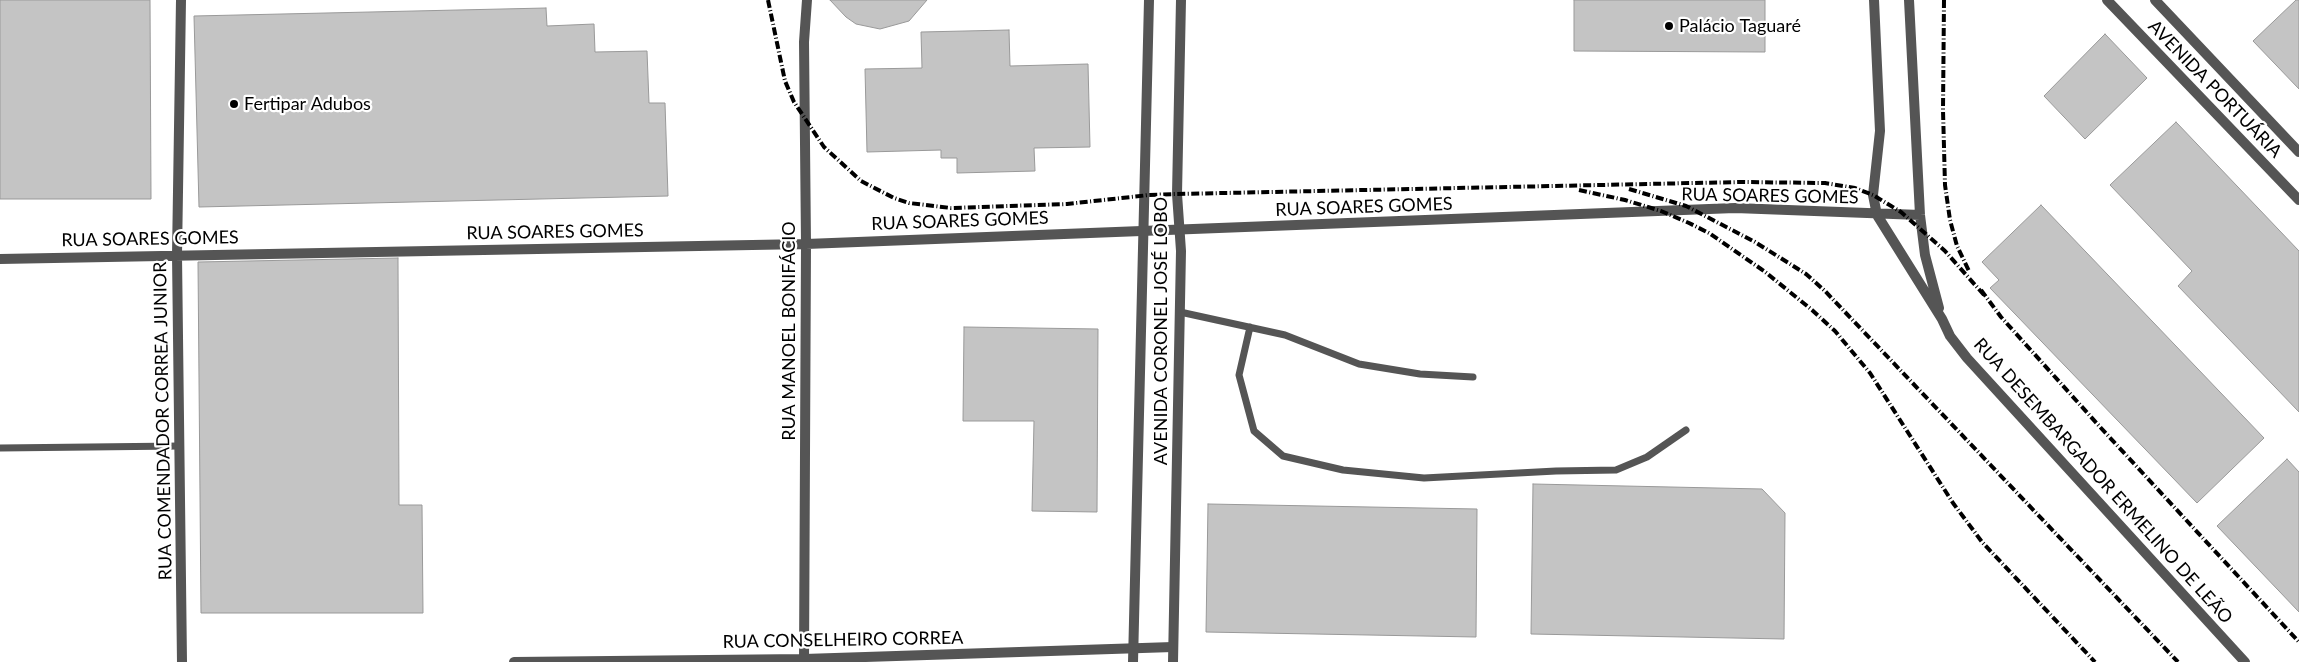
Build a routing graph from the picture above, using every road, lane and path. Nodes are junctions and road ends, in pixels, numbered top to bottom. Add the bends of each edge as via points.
1 (182, 0) edge
2 (807, 0) edge
3 (1149, 0) edge
4 (1181, 0) edge
5 (1874, 0) edge
6 (1909, 0) edge
7 (2107, 0) edge
8 (2155, 0) edge
9 (2299, 152) edge
10 (2299, 200) edge
11 (1878, 215) junction
12 (1920, 215) junction
13 (1180, 228) junction
14 (1142, 230) junction
15 (806, 244) junction
16 (177, 254) junction
17 (0, 259) edge
18 (1180, 312) junction
19 (1942, 319) junction
20 (1250, 327) junction
21 (1473, 376) dead end
22 (1686, 430) dead end
23 (180, 446) junction
24 (0, 448) edge
25 (1133, 647) junction
26 (1173, 647) junction
27 (804, 660) edge
28 (182, 662) edge
29 (514, 662) edge
30 (1133, 662) edge
31 (1173, 662) edge
32 (2244, 662) edge

1 - 16 street, RUA COMENDADOR CORREA JUNIOR
2 - 15 street, RUA MANOEL BONIFÁCIO via 804,42
3 - 14 street, AVENIDA CORONEL JOSÉ LOBO
4 - 13 street, AVENIDA CORONEL JOSÉ LOBO via 1177,194
5 - 11 street, RUA DESEMBARGADOR ERMELINO DE LEÃO via 1880,131 1873,196
6 - 12 street, RUA DESEMBARGADOR ERMELINO DE LEÃO
7 - 10 street, AVENIDA PORTUÁRIA
8 - 9 street, AVENIDA PORTUÁRIA
11 - 12 street, RUA SOARES GOMES
11 - 13 street, RUA SOARES GOMES via 1735,208
11 - 19 street, RUA DESEMBARGADOR ERMELINO DE LEÃO
12 - 19 street, RUA DESEMBARGADOR ERMELINO DE LEÃO via 1925,255
13 - 14 street, RUA SOARES GOMES
13 - 18 street, AVENIDA CORONEL JOSÉ LOBO
14 - 15 street, RUA SOARES GOMES
14 - 25 street, AVENIDA CORONEL JOSÉ LOBO
15 - 16 street, RUA SOARES GOMES
15 - 27 street, RUA MANOEL BONIFÁCIO
16 - 17 street, RUA SOARES GOMES
16 - 23 street, RUA COMENDADOR CORREA JUNIOR
18 - 20 lane
18 - 26 street, AVENIDA CORONEL JOSÉ LOBO
19 - 32 street, RUA DESEMBARGADOR ERMELINO DE LEÃO via 1967,358
20 - 21 lane via 1286,335 1359,364 1420,374
20 - 22 lane via 1238,375 1254,431 1283,456 1343,470 1424,478 1616,470 1647,457
23 - 24 lane
23 - 28 street, RUA COMENDADOR CORREA JUNIOR
25 - 26 street, RUA CONSELHEIRO CORREA
25 - 27 street, RUA CONSELHEIRO CORREA
25 - 30 street, AVENIDA CORONEL JOSÉ LOBO
26 - 31 street, AVENIDA CORONEL JOSÉ LOBO
27 - 29 street, RUA CONSELHEIRO CORREA

